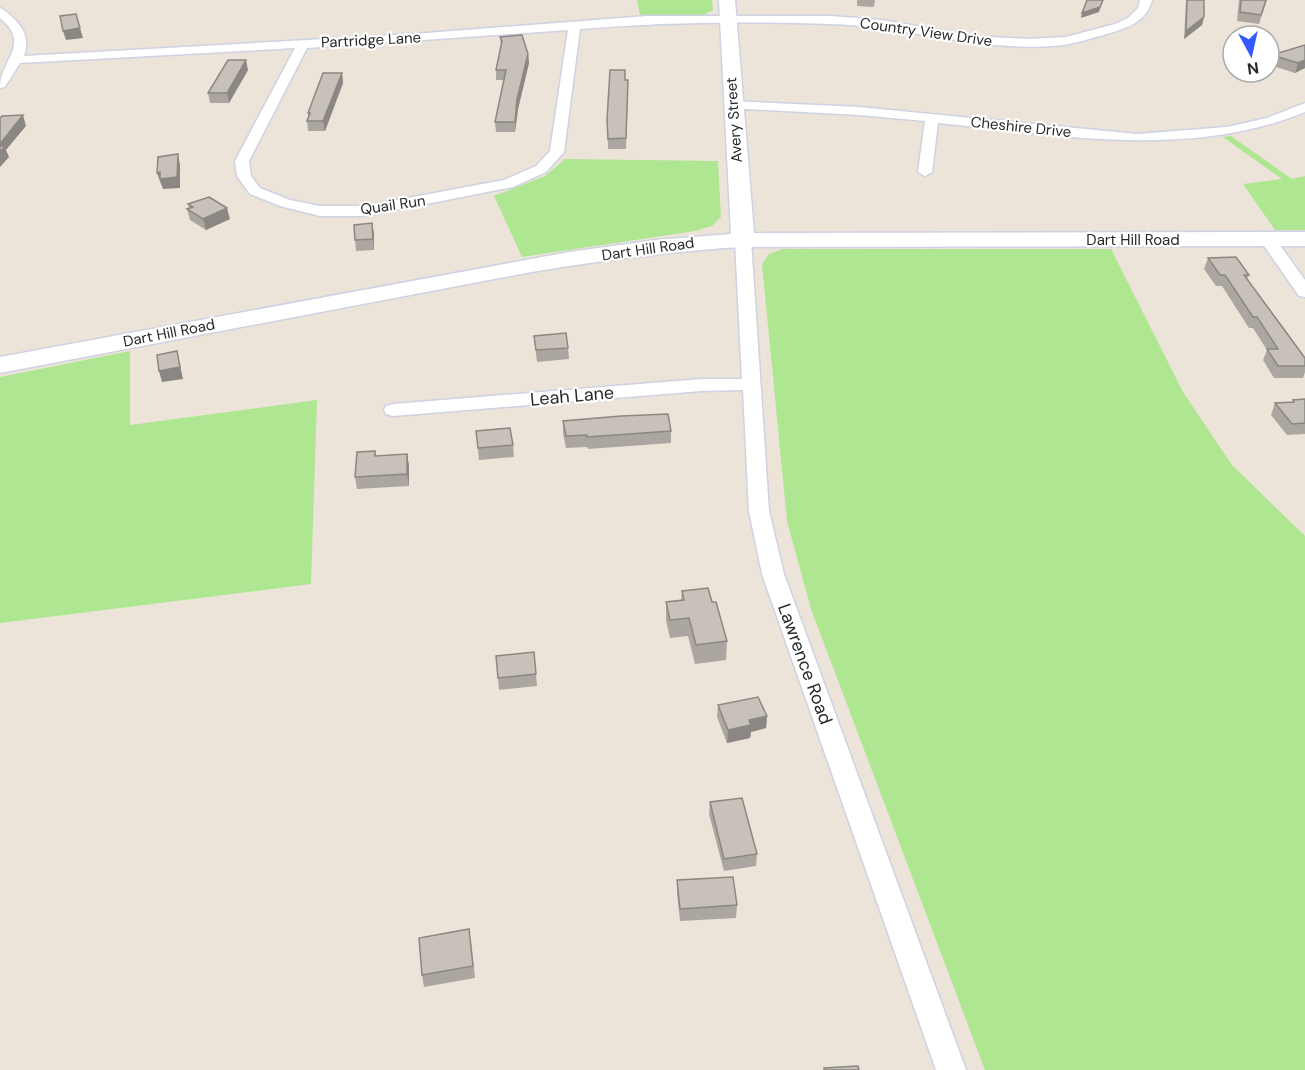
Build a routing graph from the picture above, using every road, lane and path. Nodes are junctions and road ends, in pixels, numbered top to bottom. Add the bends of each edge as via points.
1 (727, 0) edge
2 (1146, 0) edge
3 (0, 12) edge
4 (727, 20) junction
5 (575, 24) junction
6 (302, 44) junction
7 (15, 60) junction
8 (0, 84) edge
9 (732, 105) junction
10 (1305, 107) edge
11 (932, 118) junction
12 (925, 172) dead end
13 (743, 240) junction
14 (1268, 240) junction
15 (1305, 240) edge
16 (1305, 292) edge
17 (0, 365) edge
18 (752, 384) junction
19 (393, 410) dead end
20 (951, 1070) edge

1 - 4 main road, Avery Street
2 - 4 street, Country View Drive via 1138,15 1119,27 1066,41 1029,43 973,40 882,24 831,20
3 - 7 street via 17,27 20,36
4 - 5 street, Partridge Lane
4 - 9 main road, Avery Street
5 - 6 street, Partridge Lane
5 - 6 street, Quail Run via 557,152 541,169 508,184 365,211 320,211 285,203 255,192 244,176 242,161
6 - 7 street, Partridge Lane
7 - 8 street
9 - 11 street, Cheshire Drive
9 - 13 main road, Avery Street
10 - 11 street, Cheshire Drive via 1271,121 1227,131 1137,138
11 - 12 street
13 - 14 main road, Dart Hill Road
13 - 17 main road, Dart Hill Road via 639,249 489,274
13 - 18 street, Lawrence Road
14 - 15 main road, Dart Hill Road
14 - 16 street
18 - 19 street, Leah Lane
18 - 20 street, Lawrence Road via 759,511 773,574

